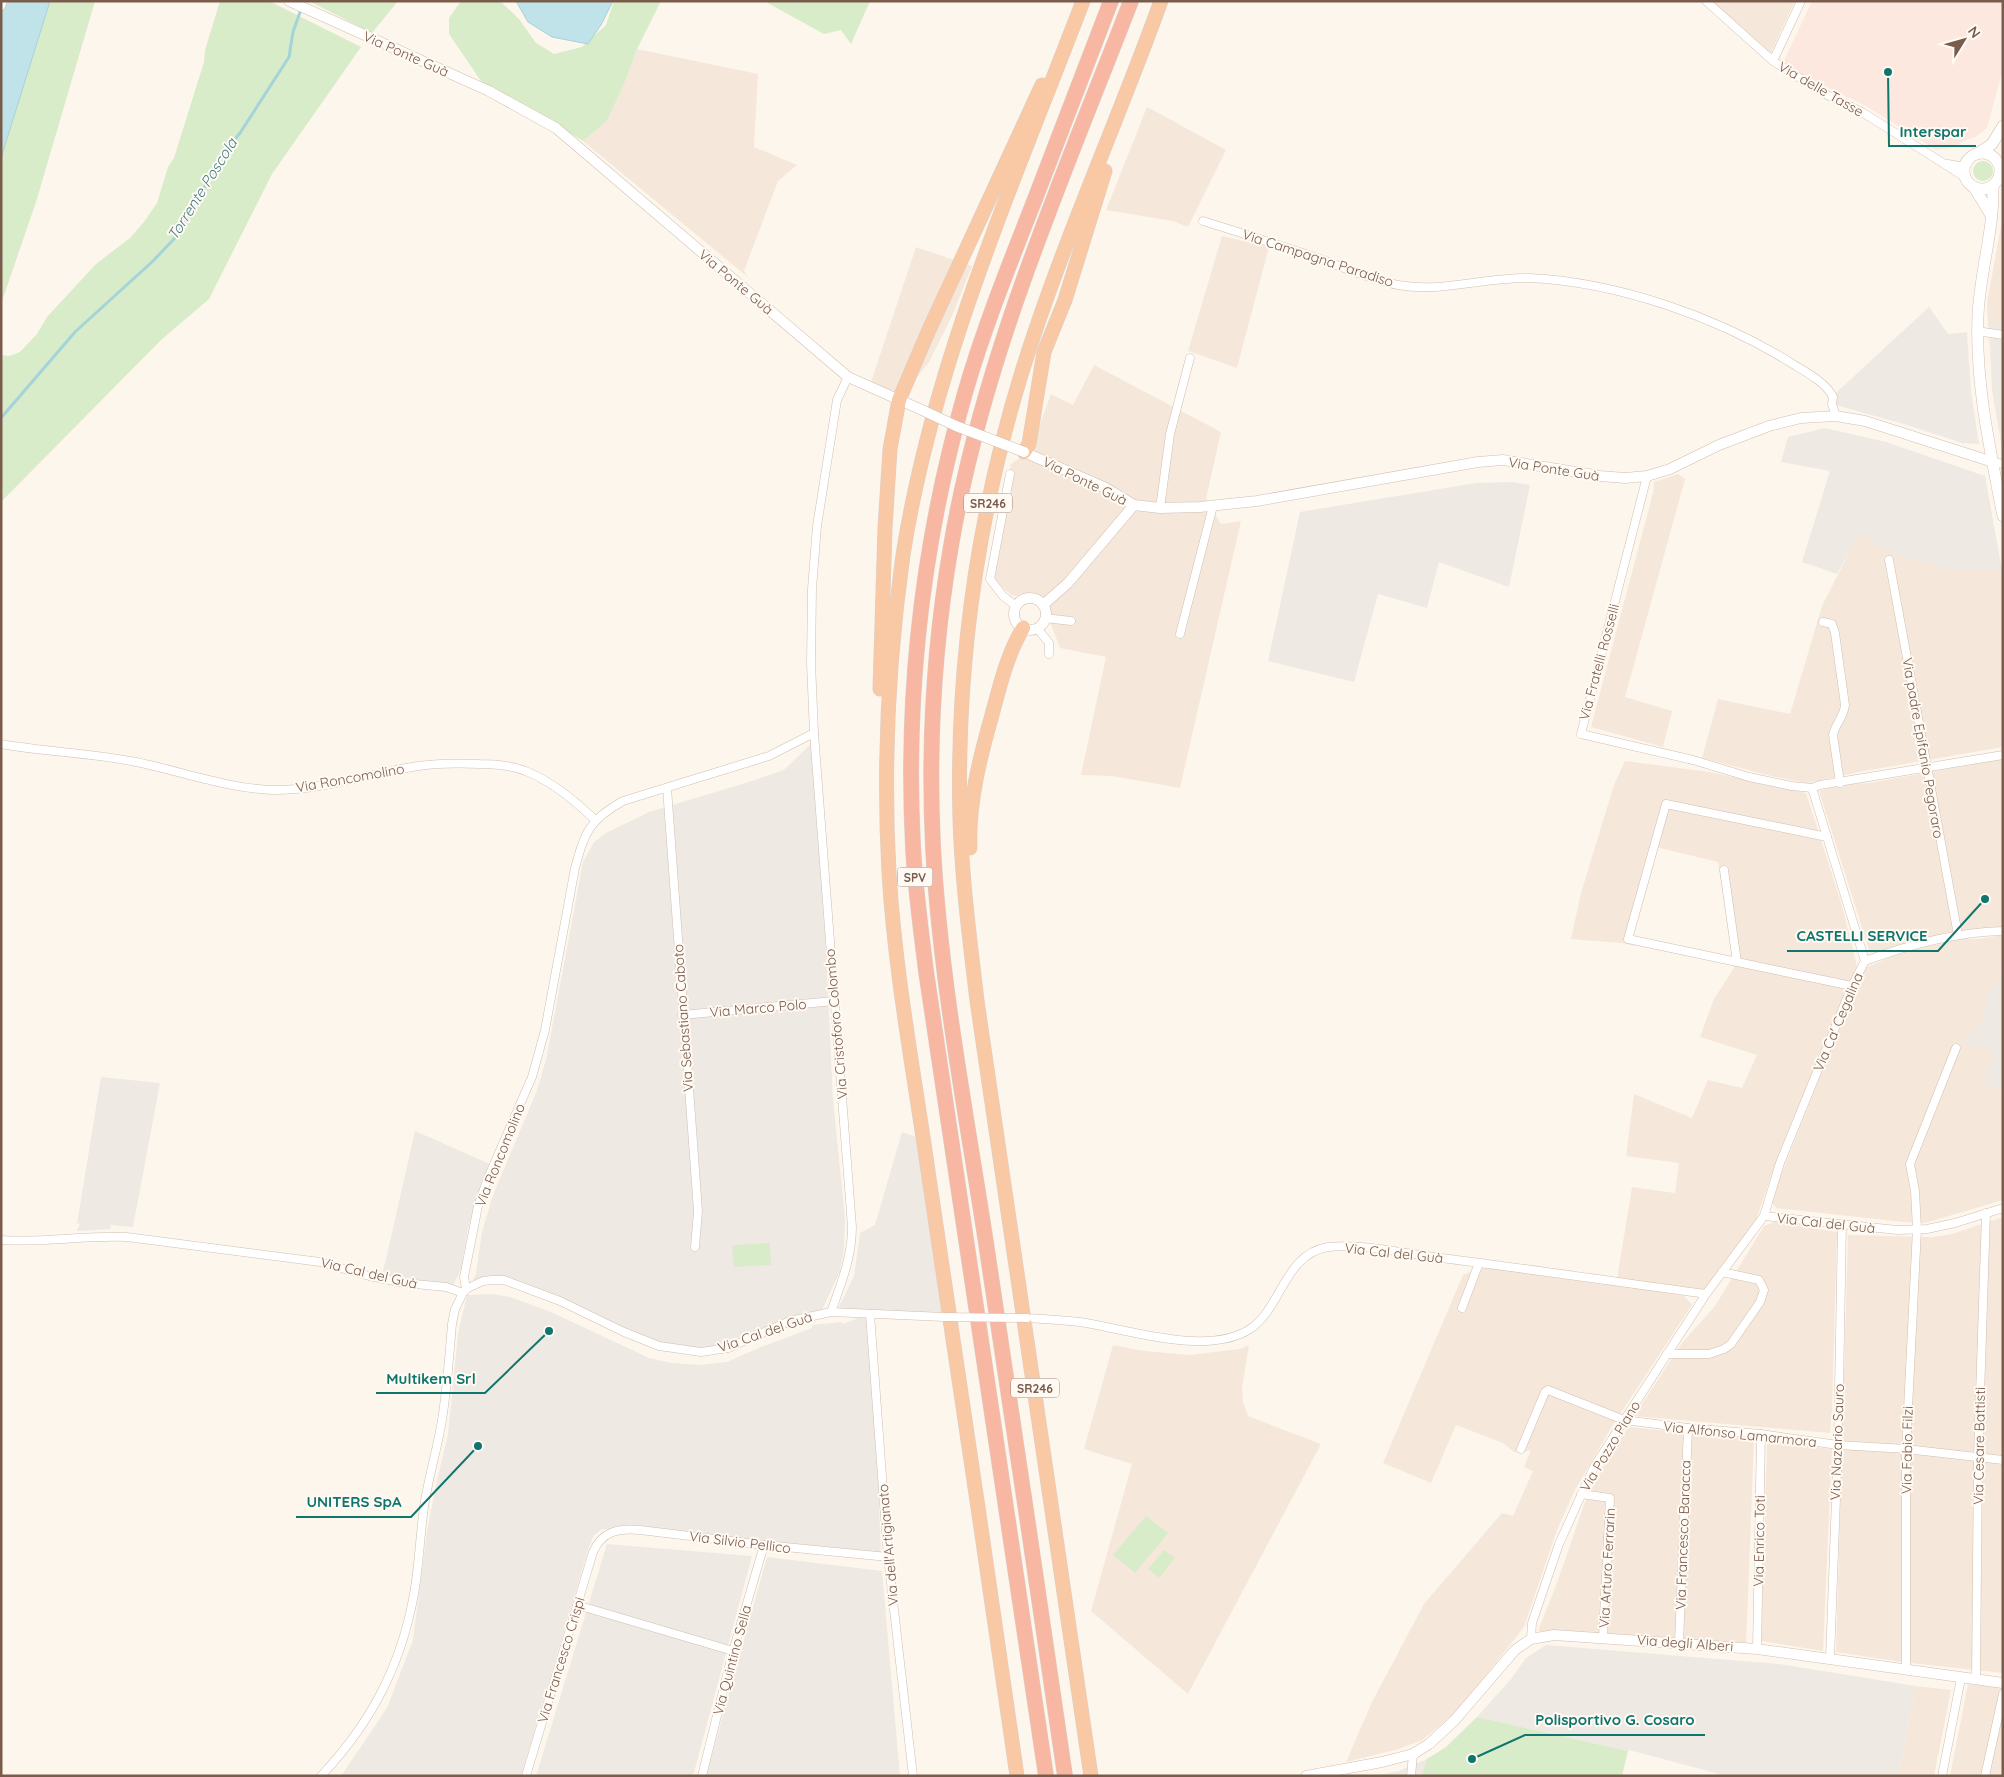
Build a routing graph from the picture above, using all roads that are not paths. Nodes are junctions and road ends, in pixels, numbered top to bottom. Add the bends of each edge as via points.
1 (3, 1) edge
2 (1083, 1) edge
3 (1112, 1) edge
4 (1130, 1) edge
5 (1162, 1) edge
6 (1706, 1) edge
7 (1801, 1) edge
8 (292, 3) edge
9 (1, 6) edge
10 (1151, 30) junction
11 (1773, 61) junction
12 (2003, 126) edge
13 (1977, 154) junction
14 (2001, 160) edge
15 (1965, 172) junction
16 (1993, 186) junction
17 (1974, 187) junction
18 (1992, 217) junction
19 (1204, 221) dead end
20 (1978, 331) junction
21 (2003, 335) edge
22 (1190, 358) dead end
23 (848, 377) junction
24 (899, 400) junction
25 (1836, 416) junction
26 (1024, 452) junction
27 (1998, 463) edge
28 (1010, 474) dead end
29 (1647, 476) junction
30 (1134, 505) junction
31 (1214, 506) junction
32 (1160, 508) junction
33 (2003, 516) edge
34 (1889, 560) dead end
35 (1043, 605) junction
36 (1016, 606) junction
37 (1045, 618) junction
38 (1071, 621) dead end
39 (1823, 622) dead end
40 (1030, 628) junction
41 (1180, 634) dead end
42 (1048, 654) dead end
43 (814, 733) junction
44 (1, 744) edge
45 (2003, 755) edge
46 (1926, 767) junction
47 (1840, 783) junction
48 (667, 788) junction
49 (1812, 788) junction
50 (595, 820) junction
51 (1827, 837) junction
52 (1724, 870) dead end
53 (889, 876) junction
54 (2003, 931) edge
55 (1958, 935) junction
56 (1865, 961) junction
57 (1737, 962) junction
58 (1852, 986) junction
59 (834, 1001) junction
60 (977, 1001) junction
61 (682, 1015) junction
62 (1956, 1048) dead end
63 (2003, 1208) edge
64 (1986, 1213) junction
65 (1764, 1216) junction
66 (1842, 1224) junction
67 (1917, 1229) junction
68 (1, 1240) edge
69 (695, 1247) dead end
70 (1478, 1263) junction
71 (1722, 1272) junction
72 (465, 1291) junction
73 (1706, 1294) junction
74 (1462, 1308) dead end
75 (831, 1312) junction
76 (870, 1314) junction
77 (1667, 1354) junction
78 (1624, 1420) junction
79 (1688, 1428) junction
80 (1761, 1434) junction
81 (1838, 1445) junction
82 (1521, 1448) dead end
83 (1906, 1449) junction
84 (1978, 1456) junction
85 (2003, 1460) edge
86 (1581, 1494) junction
87 (596, 1544) joint
88 (764, 1545) junction
89 (888, 1557) junction
90 (577, 1605) junction
91 (1603, 1637) junction
92 (1531, 1639) junction
93 (1679, 1642) junction
94 (1757, 1649) junction
95 (733, 1651) junction
96 (1830, 1659) junction
97 (1906, 1670) junction
98 (1960, 1678) junction
99 (1976, 1680) junction
100 (2003, 1683) edge
101 (2003, 1694) edge
102 (1413, 1754) junction
103 (321, 1776) edge
104 (526, 1776) edge
105 (702, 1776) edge
106 (913, 1776) edge
107 (1017, 1776) edge
108 (1046, 1776) edge
109 (1065, 1776) edge
110 (1091, 1776) edge
111 (1306, 1776) edge
112 (1411, 1776) edge
113 (1942, 1776) edge
114 (1984, 1776) edge

1 - 9 street
2 - 24 highway
2 - 53 highway via 955,343 916,490 904,553 889,680 886,754
3 - 108 highway, SPV via 995,302 963,400 939,497 926,570 911,741 913,848 923,947
4 - 109 highway, SPV via 1016,302 984,401 950,550 932,716 934,857 946,982
5 - 10 highway, SR246
6 - 11 street, Via delle Tasse
7 - 11 street
8 - 23 street, Via Ponte Guà via 490,91 556,128
10 - 26 highway via 1131,102 1110,157 1065,300 1044,352 1029,444
10 - 60 highway, SR246 via 1081,208 1022,373 1006,426 977,560 962,700 960,776 963,876
11 - 15 street, Via delle Tasse via 1825,94 1862,112 1931,157
12 - 13 main road via 1992,144
13 - 14 main road
13 - 15 main road via 1969,159
14 - 16 main road via 2000,177
15 - 17 main road
16 - 17 main road via 1983,190
16 - 18 main road
17 - 18 main road
18 - 20 main road via 1980,286
19 - 25 street, Via Campagna Paradiso via 1396,284 1436,288 1498,279 1535,279 1644,298 1727,328 1782,356 1829,390
20 - 21 street
20 - 27 main road via 1978,370
22 - 32 street via 1170,434
23 - 24 street, Via Ponte Guà
23 - 43 street, Via Cristoforo Colombo via 837,400 817,526 810,663
24 - 26 street, Via Ponte Guà, bridge
24 - 53 highway via 890,449 885,528 878,767 881,822
25 - 27 street, Via Ponte Guà via 1866,421
25 - 29 street, Via Ponte Guà via 1801,418 1769,426
26 - 30 street, Via Ponte Guà via 1106,488
27 - 33 main road
28 - 36 street via 990,579
29 - 31 street, Via Ponte Guà via 1600,476 1504,460 1486,461
29 - 49 street, Via Fratelli Rosselli via 1581,734 1693,760 1749,777
30 - 32 street, Via Ponte Guà
30 - 35 street via 1068,583
31 - 32 street, Via Ponte Guà
31 - 41 street
34 - 46 street, Via padre Epifanio Pegoraro
35 - 36 street via 1029,598
35 - 37 street
36 - 40 street via 1016,621
37 - 38 street
37 - 40 street
39 - 47 street via 1832,624 1836,633 1845,706 1833,735
40 - 42 street via 1049,644
40 - 60 highway via 1010,653 1002,677 984,744 970,833
43 - 48 street, Via Roncomolino via 769,756
43 - 59 street, Via Cristoforo Colombo
44 - 50 street, Via Roncomolino via 134,762 225,784 272,790 335,784 412,767 449,763 510,766 529,772 566,794
45 - 46 street
46 - 47 street
46 - 55 street, Via padre Epifanio Pegoraro
47 - 49 street
48 - 50 street, Via Roncomolino via 623,801
48 - 61 street, Via Sebastiano Caboto
49 - 51 street
50 - 72 street, Via Roncomolino via 582,842 575,868 545,1030 532,1077 478,1206 464,1278
51 - 56 street
51 - 57 street via 1666,804 1628,938
52 - 57 street
53 - 107 highway via 906,1017
54 - 55 street, Via Ca' Cegalina
55 - 56 street, Via Ca' Cegalina
56 - 58 street, Via Ca' Cegalina
57 - 58 street
58 - 65 street, Via Ca' Cegalina via 1780,1163
59 - 61 street, Via Marco Polo
59 - 75 street, Via Cristoforo Colombo via 852,1245
60 - 110 highway, SR246
61 - 69 street, Via Sebastiano Caboto via 698,1211
62 - 67 street, Via Fabio Filzi via 1910,1164
63 - 64 street, Via Cal del Guà
64 - 67 street, Via Cal del Guà via 1955,1223
64 - 84 street, Via Cesare Battisti
65 - 66 street, Via Cal del Guà
65 - 71 street, Via Cal del Guà
66 - 67 street, Via Cal del Guà
66 - 81 street, Via Nazario Sauro
67 - 83 street, Via Fabio Filzi
68 - 72 street, Via Cal del Guà via 127,1237 320,1262 404,1283
70 - 73 street, Via Cal del Guà
70 - 74 street
70 - 76 street, Via Cal del Guà, bridge via 1358,1247 1326,1248 1308,1256 1294,1268 1260,1321 1242,1334 1197,1341 1161,1338 1079,1322
71 - 73 street, Via Cal del Guà
71 - 77 street via 1759,1280 1764,1290 1760,1302 1731,1344 1724,1349 1709,1354
72 - 75 street, Via Cal del Guà via 484,1281 504,1280 560,1301 659,1346 700,1352 728,1348 790,1322
72 - 103 street via 455,1309 452,1324 441,1424 424,1506 414,1592 403,1642 382,1692 362,1727
73 - 77 street, Via Pozzo Piano
75 - 76 street, Via Cal del Guà
76 - 89 street, Via dell'Artigianato
77 - 78 street, Via Pozzo Piano
78 - 79 street, Via Alfonso Lamarmora
78 - 82 street, Via Alfonso Lamarmora via 1548,1390
78 - 86 street, Via Pozzo Piano
79 - 80 street, Via Alfonso Lamarmora
79 - 93 street, Via Francesco Baracca
80 - 81 street, Via Alfonso Lamarmora
80 - 94 street, Via Enrico Toti
81 - 83 street, Via Alfonso Lamarmora
81 - 96 street, Via Nazario Sauro
83 - 84 street, Via Alfonso Lamarmora
83 - 97 street, Via Fabio Filzi
84 - 85 street, Via Alfonso Lamarmora
84 - 99 street, Via Cesare Battisti
86 - 91 street, Via Arturo Ferrarin via 1610,1498
86 - 92 street, Via Pozzo Piano via 1559,1544 1532,1623
87 - 88 street, Via Silvio Pellico via 607,1534 625,1529
87 - 90 street, Via Francesco Crispi
88 - 89 street, Via Silvio Pellico
88 - 95 street, Via Quintino Sella
89 - 106 street, Via dell'Artigianato
90 - 95 street
90 - 104 street, Via Francesco Crispi
91 - 92 street, Via degli Alberi via 1554,1635
91 - 93 street, Via degli Alberi
92 - 102 street, Via degli Alberi via 1515,1650 1454,1721
93 - 94 street, Via degli Alberi
94 - 96 street, Via degli Alberi
95 - 105 street, Via Quintino Sella
96 - 97 street, Via degli Alberi
97 - 98 street, Via degli Alberi
98 - 99 street, Via degli Alberi
98 - 113 street
99 - 100 street, Via degli Alberi
101 - 114 street
102 - 111 street
102 - 112 street

